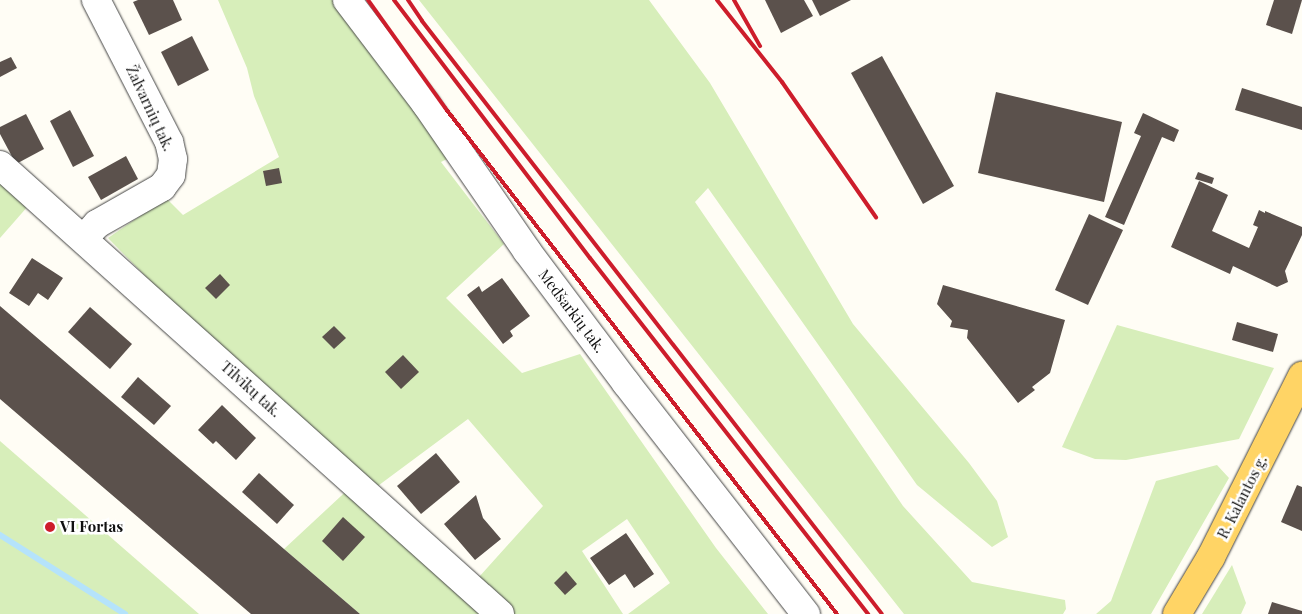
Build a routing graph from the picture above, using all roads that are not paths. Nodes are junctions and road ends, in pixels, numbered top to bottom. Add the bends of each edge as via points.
1 (96, 0) edge
2 (347, 0) edge
3 (0, 165) edge
4 (84, 238) junction
5 (1302, 376) edge
6 (500, 614) edge
7 (806, 614) edge
8 (1177, 614) edge

1 - 4 street, Žalvarnių tak. via 169,142 173,159 171,175 162,187 97,224
2 - 7 street, Medšarkių tak. via 426,104 527,251
3 - 4 street, Tilvikų tak.
4 - 6 street, Tilvikų tak.
5 - 8 main road, R. Kalantos g. via 1211,557

